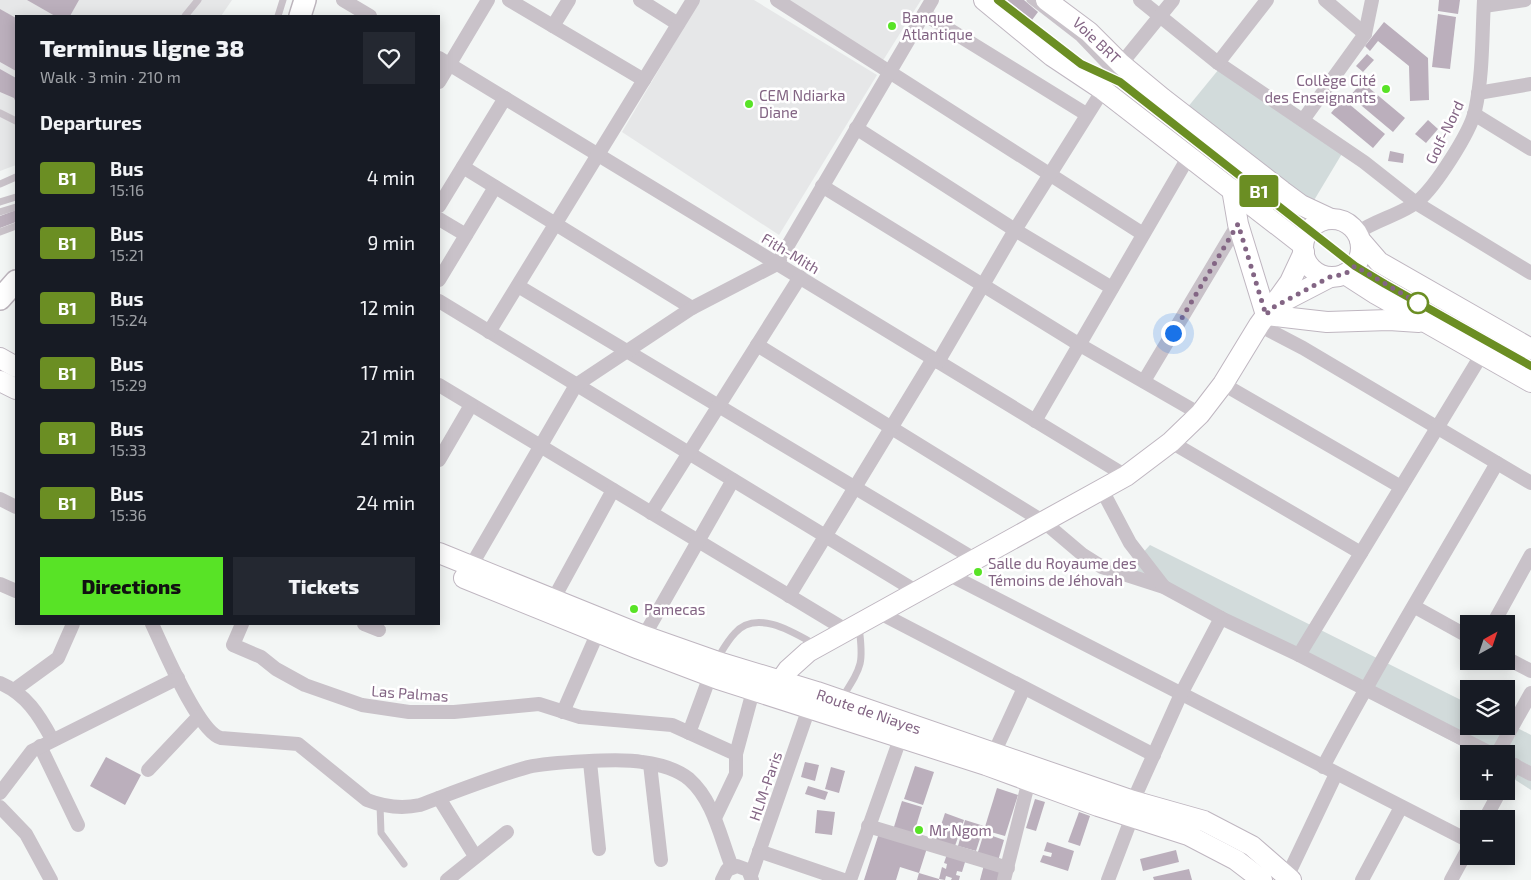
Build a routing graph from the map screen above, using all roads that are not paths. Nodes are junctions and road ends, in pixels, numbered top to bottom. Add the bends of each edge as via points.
1 (198, 0) edge
2 (283, 0) edge
3 (305, 0) edge
4 (343, 0) edge
5 (488, 0) edge
6 (509, 0) edge
7 (568, 0) edge
8 (640, 0) edge
9 (693, 0) edge
10 (777, 0) edge
11 (932, 0) edge
12 (984, 0) edge
13 (1030, 0) edge
14 (1046, 0) edge
15 (1140, 0) edge
16 (1173, 0) edge
17 (1267, 0) edge
18 (1325, 0) edge
19 (1372, 0) edge
20 (1525, 0) edge
21 (1484, 3) edge
22 (1013, 12) dead end
23 (924, 14) junction
24 (186, 15) edge
25 (278, 15) edge
26 (300, 15) edge
27 (368, 15) edge
28 (1160, 16) junction
29 (678, 24) junction
30 (553, 26) junction
31 (1366, 34) junction
32 (444, 61) edge
33 (1218, 63) junction
34 (889, 72) junction
35 (440, 78) edge
36 (1115, 79) junction
37 (644, 80) junction
38 (1531, 84) edge
39 (1478, 92) junction
40 (504, 98) junction
41 (0, 113) edge
42 (1086, 114) junction
43 (1474, 114) junction
44 (15, 120) edge
45 (1303, 120) junction
46 (856, 128) junction
47 (1531, 148) edge
48 (598, 155) junction
49 (1189, 156) junction
50 (463, 167) junction
51 (1049, 174) junction
52 (15, 177) edge
53 (0, 184) edge
54 (822, 186) junction
55 (495, 187) junction
56 (1232, 189) junction
57 (15, 196) edge
58 (0, 202) edge
59 (1416, 203) junction
60 (440, 204) edge
61 (15, 207) edge
62 (0, 212) edge
63 (440, 219) edge
64 (1331, 219) junction
65 (556, 224) junction
66 (1238, 224) junction
67 (15, 226) edge
68 (1014, 230) junction
69 (0, 232) edge
70 (1143, 234) junction
71 (466, 235) junction
72 (1358, 236) junction
73 (1305, 242) junction
74 (777, 264) junction
75 (15, 267) edge
76 (1343, 272) junction
77 (1531, 272) edge
78 (800, 277) junction
79 (440, 278) edge
80 (0, 282) edge
81 (15, 282) edge
82 (983, 285) junction
83 (518, 286) junction
84 (1112, 288) junction
85 (0, 299) edge
86 (440, 302) edge
87 (692, 308) junction
88 (1266, 316) junction
89 (1424, 322) junction
90 (490, 332) junction
91 (757, 345) junction
92 (1080, 345) junction
93 (1531, 349) edge
94 (628, 350) junction
95 (1482, 354) junction
96 (0, 358) edge
97 (936, 360) junction
98 (15, 366) edge
99 (1531, 366) edge
100 (0, 381) edge
101 (1144, 381) junction
102 (1531, 382) edge
103 (1223, 384) junction
104 (576, 385) junction
105 (440, 386) edge
106 (15, 388) edge
107 (471, 405) junction
108 (718, 407) junction
109 (1200, 414) junction
110 (1035, 421) junction
111 (892, 426) junction
112 (1437, 428) junction
113 (1171, 442) junction
114 (541, 447) junction
115 (689, 453) junction
116 (440, 458) edge
117 (1497, 463) junction
118 (1126, 476) junction
119 (733, 480) junction
120 (1531, 483) edge
121 (1401, 487) junction
122 (854, 489) junction
123 (613, 490) junction
124 (1102, 490) junction
125 (0, 499) edge
126 (15, 506) edge
127 (651, 513) junction
128 (1044, 522) junction
129 (825, 536) junction
130 (697, 541) junction
131 (440, 553) edge
132 (1361, 553) junction
133 (1531, 555) edge
134 (976, 560) junction
135 (470, 566) junction
136 (440, 568) edge
137 (1527, 570) edge
138 (950, 575) junction
139 (0, 584) edge
140 (1164, 587) junction
141 (15, 591) edge
142 (918, 593) junction
143 (789, 596) junction
144 (554, 598) junction
145 (1414, 607) junction
146 (880, 613) junction
147 (1499, 615) edge
148 (1221, 618) junction
149 (73, 625) edge
150 (152, 625) edge
151 (242, 625) edge
152 (366, 625) edge
153 (852, 627) junction
154 (378, 630) dead end
155 (598, 632) junction
156 (1460, 632) edge
157 (644, 636) junction
158 (819, 647) junction
159 (1299, 655) junction
160 (1515, 663) edge
161 (713, 669) junction
162 (1531, 672) edge
163 (178, 678) junction
164 (0, 683) edge
165 (1024, 688) junction
166 (1364, 688) junction
167 (767, 689) junction
168 (14, 690) junction
169 (1531, 693) edge
170 (1182, 694) junction
171 (841, 700) junction
172 (809, 708) junction
173 (563, 712) junction
174 (198, 717) junction
175 (689, 733) junction
176 (900, 739) junction
177 (46, 742) junction
178 (1475, 745) edge
179 (1502, 745) edge
180 (994, 753) junction
181 (736, 754) junction
182 (1154, 755) junction
183 (590, 762) junction
184 (650, 764) junction
185 (1515, 765) edge
186 (1323, 767) junction
187 (148, 770) dead end
188 (1336, 774) junction
189 (1531, 774) edge
190 (1029, 780) junction
191 (0, 793) edge
192 (439, 798) junction
193 (380, 805) junction
194 (1401, 806) junction
195 (0, 807) edge
196 (1132, 809) junction
197 (715, 818) junction
198 (78, 825) dead end
199 (868, 826) junction
200 (508, 832) dead end
201 (1460, 836) edge
202 (599, 849) dead end
203 (759, 851) junction
204 (475, 856) junction
205 (661, 860) dead end
206 (404, 864) dead end
207 (1460, 864) edge
208 (732, 867) junction
209 (1006, 874) edge
210 (752, 878) edge
211 (1290, 878) edge
212 (51, 880) edge
213 (447, 880) edge
214 (722, 880) edge
215 (844, 880) edge
216 (850, 880) edge
217 (1108, 880) edge
218 (1262, 880) edge
219 (1362, 880) edge
220 (1451, 880) edge

1 - 24 lane
2 - 25 lane
3 - 26 main road
4 - 27 street
5 - 32 street
6 - 30 street
7 - 30 street
8 - 29 street
9 - 29 street
10 - 34 street
11 - 23 street
12 - 36 main road via 1052,56
13 - 36 lane, Voie BRT via 1079,38
14 - 36 main road via 1089,32
15 - 28 street
16 - 28 street
17 - 33 street
18 - 31 street
19 - 31 street
20 - 21 street
21 - 39 street, Golf-Nord
22 - 36 lane, Voie BRT via 1081,64
23 - 34 street
23 - 42 street
28 - 33 street
28 - 36 street
29 - 37 street
30 - 37 street
31 - 45 street
32 - 35 street
32 - 40 street, Fith-Mith
33 - 45 street
34 - 46 street
34 - 51 street
36 - 42 street
36 - 49 main road
36 - 64 main road via 1162,98 1301,205
36 - 73 lane, Voie BRT
37 - 48 street
38 - 39 street
39 - 43 street, Golf-Nord
40 - 48 street, Fith-Mith
40 - 50 street
41 - 44 lane
42 - 51 street
43 - 47 street
43 - 59 street, Golf-Nord via 1448,164
45 - 59 street
46 - 54 street
46 - 68 street
48 - 65 street
48 - 74 street, Fith-Mith
49 - 56 main road
49 - 70 street
50 - 55 street
50 - 60 street
51 - 68 street
51 - 70 street
52 - 53 lane
54 - 74 street
54 - 82 street
55 - 65 street
55 - 71 street
56 - 66 main road
56 - 73 main road
57 - 58 lane
59 - 72 street, Golf-Nord via 1369,224
59 - 77 street
61 - 62 lane
63 - 71 street
64 - 72 main road via 1346,223
64 - 73 main road via 1321,221
65 - 83 street
65 - 87 street
66 - 88 main road
66 - 101 street
67 - 69 lane
68 - 82 street
68 - 84 street
70 - 84 street
71 - 79 street
72 - 76 main road via 1361,254
72 - 93 main road via 1379,262
73 - 76 lane, Voie BRT
73 - 76 main road via 1313,269
73 - 88 main road via 1290,282
74 - 78 street, Fith-Mith
74 - 87 street
75 - 80 main road
76 - 88 main road
76 - 89 main road
76 - 99 lane, Voie BRT via 1385,284
78 - 91 street
78 - 97 street, Fith-Mith
81 - 85 main road
82 - 92 street
82 - 97 street
83 - 90 street
83 - 94 street
84 - 92 street
86 - 90 street
87 - 94 street
88 - 89 main road via 1326,322
88 - 103 main road
88 - 112 street via 1303,348
89 - 95 main road
90 - 104 street
91 - 108 street
91 - 111 street
92 - 101 street
92 - 110 street
94 - 104 street
94 - 108 street
95 - 102 main road
95 - 112 street
96 - 98 main road
97 - 110 street, Fith-Mith
97 - 111 street
100 - 106 main road
101 - 109 street
103 - 109 main road
103 - 121 street
104 - 114 street
104 - 115 street
105 - 107 street
107 - 114 street
107 - 116 street
108 - 115 street
108 - 122 street
109 - 113 main road
110 - 118 street, Fith-Mith
111 - 122 street
111 - 128 street
112 - 117 street
112 - 121 street
113 - 118 main road
113 - 132 street
114 - 123 street
114 - 135 street
115 - 119 street
115 - 127 street
117 - 120 street
117 - 145 street
118 - 124 main road
119 - 129 street
119 - 130 street
121 - 132 street
122 - 129 street
122 - 134 street
123 - 127 street
123 - 144 street
124 - 128 main road
124 - 140 street via 1130,543
125 - 126 street
127 - 130 street
128 - 134 main road
128 - 140 street via 1102,567
129 - 142 street
129 - 143 street
130 - 143 street
130 - 157 street
131 - 135 main road, Route de Niayes
132 - 159 street
133 - 137 street
134 - 138 main road
135 - 144 main road, Route de Niayes
136 - 155 main road, Route de Niayes
137 - 147 street
138 - 142 main road
138 - 170 street
139 - 141 street
140 - 148 street
142 - 146 main road
143 - 153 street
144 - 157 main road, Route de Niayes
145 - 156 street
145 - 166 street
146 - 153 main road
146 - 165 street
148 - 159 street
148 - 170 street
149 - 168 street via 58,658
150 - 163 street
151 - 173 street, Las Palmas via 233,645 261,657 305,685 362,705 409,712 454,712 531,703
152 - 154 street
153 - 158 main road
153 - 171 lane via 863,656 860,669
155 - 161 main road, Route de Niayes
155 - 173 street
157 - 161 main road, Route de Niayes
158 - 161 lane via 771,624 751,623 736,631
158 - 167 main road
159 - 166 street
160 - 162 street
161 - 167 main road, Route de Niayes
161 - 167 main road, Route de Niayes
161 - 175 street
163 - 174 street
163 - 177 street
164 - 168 street
165 - 180 street
165 - 182 street
166 - 178 street
166 - 186 street
167 - 171 main road, Route de Niayes
167 - 172 main road, Route de Niayes
167 - 181 street
168 - 177 street via 31,704
169 - 179 street
170 - 182 street
170 - 186 street
171 - 180 main road, Route de Niayes
172 - 176 main road, Route de Niayes
172 - 203 street, HLM-Paris
173 - 175 street via 580,717 672,726
174 - 187 street
174 - 193 street via 212,734 221,738 298,744 367,800
175 - 181 street
176 - 190 main road, Route de Niayes
176 - 199 street
177 - 191 street via 26,756
177 - 198 street
180 - 196 main road, Route de Niayes
181 - 197 street via 736,774
182 - 196 street
183 - 184 street via 640,761
183 - 192 street via 528,768
183 - 202 street
184 - 197 street via 687,778 707,801
184 - 205 street
185 - 189 street
186 - 188 street
188 - 194 street
188 - 211 street
190 - 196 main road, Route de Niayes
190 - 209 street
192 - 193 street via 407,808
192 - 204 street
193 - 206 lane via 381,833
194 - 201 street
194 - 219 street
195 - 212 street via 26,834
196 - 211 main road, Route de Niayes via 1204,821 1252,846
196 - 217 street
196 - 218 main road, Route de Niayes via 1236,860
197 - 208 street
199 - 209 street
199 - 216 street
200 - 204 street
203 - 210 street, HLM-Paris
203 - 215 street
204 - 213 street
207 - 220 street
208 - 210 street via 743,867
208 - 214 street

